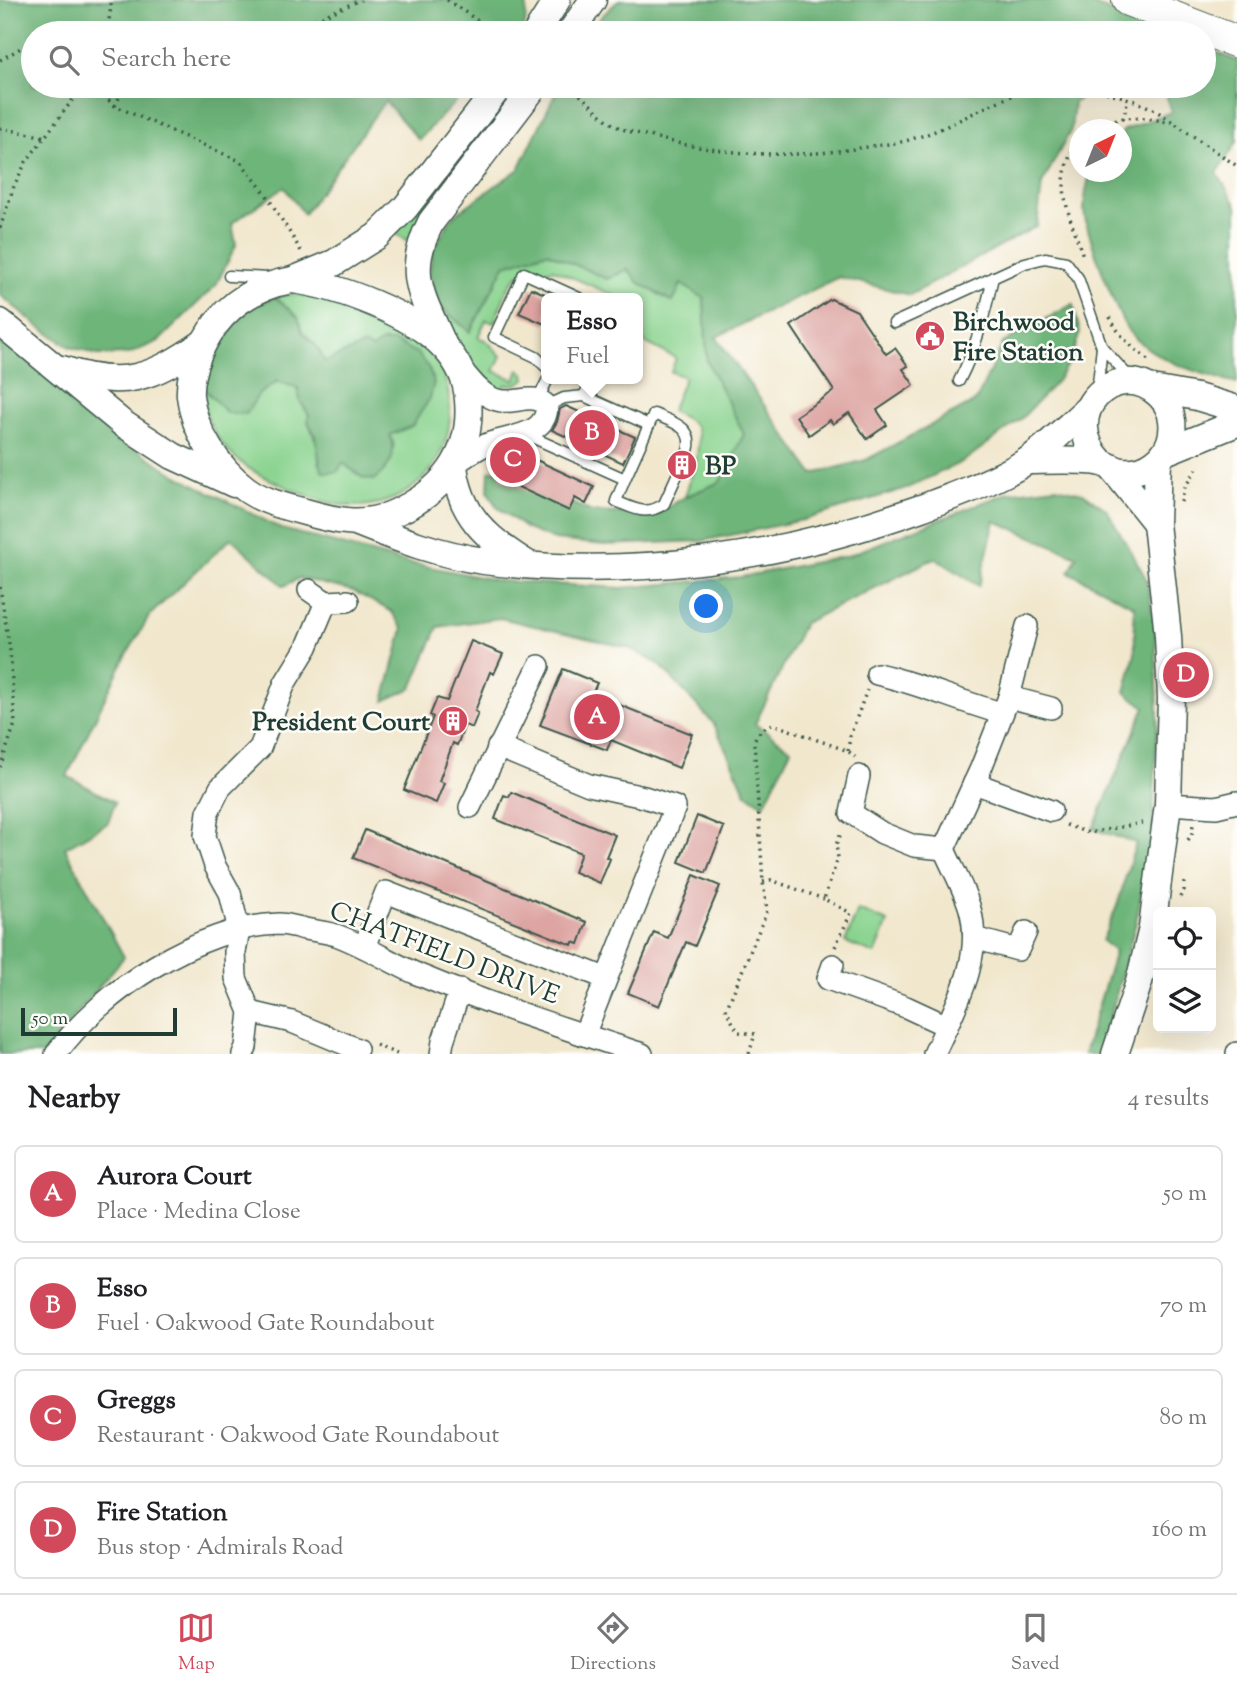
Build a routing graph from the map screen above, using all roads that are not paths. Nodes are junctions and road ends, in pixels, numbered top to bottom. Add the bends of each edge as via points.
1 (551, 0) edge
2 (557, 0) edge
3 (593, 0) edge
4 (1128, 0) edge
5 (542, 21) edge
6 (544, 21) edge
7 (578, 21) edge
8 (1182, 21) edge
9 (1216, 34) edge
10 (1237, 42) edge
11 (491, 98) edge
12 (526, 98) edge
13 (229, 276) dead end
14 (993, 277) junction
15 (287, 281) junction
16 (568, 293) edge
17 (0, 322) edge
18 (894, 323) dead end
19 (203, 344) junction
20 (1102, 347) junction
21 (452, 358) junction
22 (541, 362) edge
23 (51, 365) junction
24 (1149, 379) junction
25 (959, 382) dead end
26 (546, 384) edge
27 (590, 384) edge
28 (584, 396) junction
29 (540, 402) junction
30 (1092, 402) junction
31 (1237, 410) edge
32 (1237, 423) edge
33 (649, 425) junction
34 (526, 434) junction
35 (1162, 456) junction
36 (1027, 461) junction
37 (455, 465) junction
38 (1107, 466) junction
39 (625, 479) junction
40 (248, 491) junction
41 (358, 523) junction
42 (1156, 523) junction
43 (530, 565) junction
44 (348, 601) dead end
45 (1027, 626) dead end
46 (539, 666) dead end
47 (889, 669) road end
48 (1005, 705) junction
49 (1051, 708) dead end
50 (498, 747) junction
51 (859, 776) road end
52 (974, 783) junction
53 (1237, 802) edge
54 (1168, 804) junction
55 (470, 807) dead end
56 (1051, 811) road end
57 (944, 849) junction
58 (239, 930) junction
59 (1026, 932) dead end
60 (974, 938) junction
61 (364, 947) junction
62 (833, 965) road end
63 (605, 978) junction
64 (460, 990) junction
65 (250, 1012) junction
66 (947, 1026) junction
67 (583, 1035) junction
68 (357, 1049) dead end
69 (56, 1054) edge
70 (243, 1054) edge
71 (441, 1054) edge
72 (642, 1054) edge
73 (934, 1054) edge
74 (1115, 1054) edge

1 - 5 street
2 - 6 street
3 - 7 street
4 - 8 main road
9 - 10 main road
11 - 15 street via 384,230 359,250
12 - 21 street via 431,222 417,256 421,292
13 - 15 lane
14 - 18 lane
14 - 20 lane via 1045,258 1066,262 1079,278
14 - 25 lane via 972,357
15 - 19 street via 239,301 218,319
15 - 21 street via 339,290 405,318
16 - 22 lane via 524,273 494,337
17 - 23 street
19 - 23 street via 155,372 122,381 89,379
19 - 40 street via 192,371 190,395 196,421 226,471
20 - 24 lane
20 - 30 lane
21 - 29 street via 491,398
21 - 37 street via 468,390 470,418 466,444
23 - 40 street via 122,423
24 - 30 street via 1107,387
24 - 31 street
24 - 35 street via 1173,424
26 - 29 lane
27 - 28 lane
28 - 29 lane
28 - 33 lane
29 - 34 street via 547,416
30 - 36 street
30 - 38 street via 1084,424 1085,439
32 - 35 street
33 - 39 lane
33 - 39 lane via 654,414 682,426 690,436 688,452 658,509 637,511 616,501
34 - 37 street via 489,443
34 - 39 lane
35 - 38 street via 1136,471
35 - 42 street
36 - 38 street
36 - 43 street via 963,493 883,522 792,546 621,568
37 - 41 street via 419,500 381,519
37 - 43 street via 456,483 471,517 489,537
38 - 42 street
40 - 41 street via 334,521
41 - 43 street via 469,558
42 - 54 street via 1171,698
44 - 58 street via 317,596 307,647 285,683 260,748 220,788 208,812 205,836 230,893
45 - 48 street
46 - 50 street
47 - 48 street via 967,703
48 - 49 street
48 - 52 street
50 - 55 street
50 - 63 street via 589,785 675,807
51 - 57 street via 851,813 914,846
52 - 56 street
52 - 57 street
53 - 54 street via 1216,807
54 - 74 street via 1152,928
57 - 60 street via 970,908
58 - 61 street, CHATFIELD DRIVE via 280,924 335,935
58 - 65 street via 236,978
58 - 69 street, CHATFIELD DRIVE via 202,942 140,976 88,1019
59 - 60 street via 1018,950
60 - 66 street via 969,970
61 - 63 street via 386,892
61 - 64 street, CHATFIELD DRIVE
62 - 66 street via 828,979
63 - 67 street
64 - 67 street, CHATFIELD DRIVE
64 - 71 street
65 - 68 street via 292,1022
65 - 70 street
66 - 73 street
67 - 72 street, CHATFIELD DRIVE

